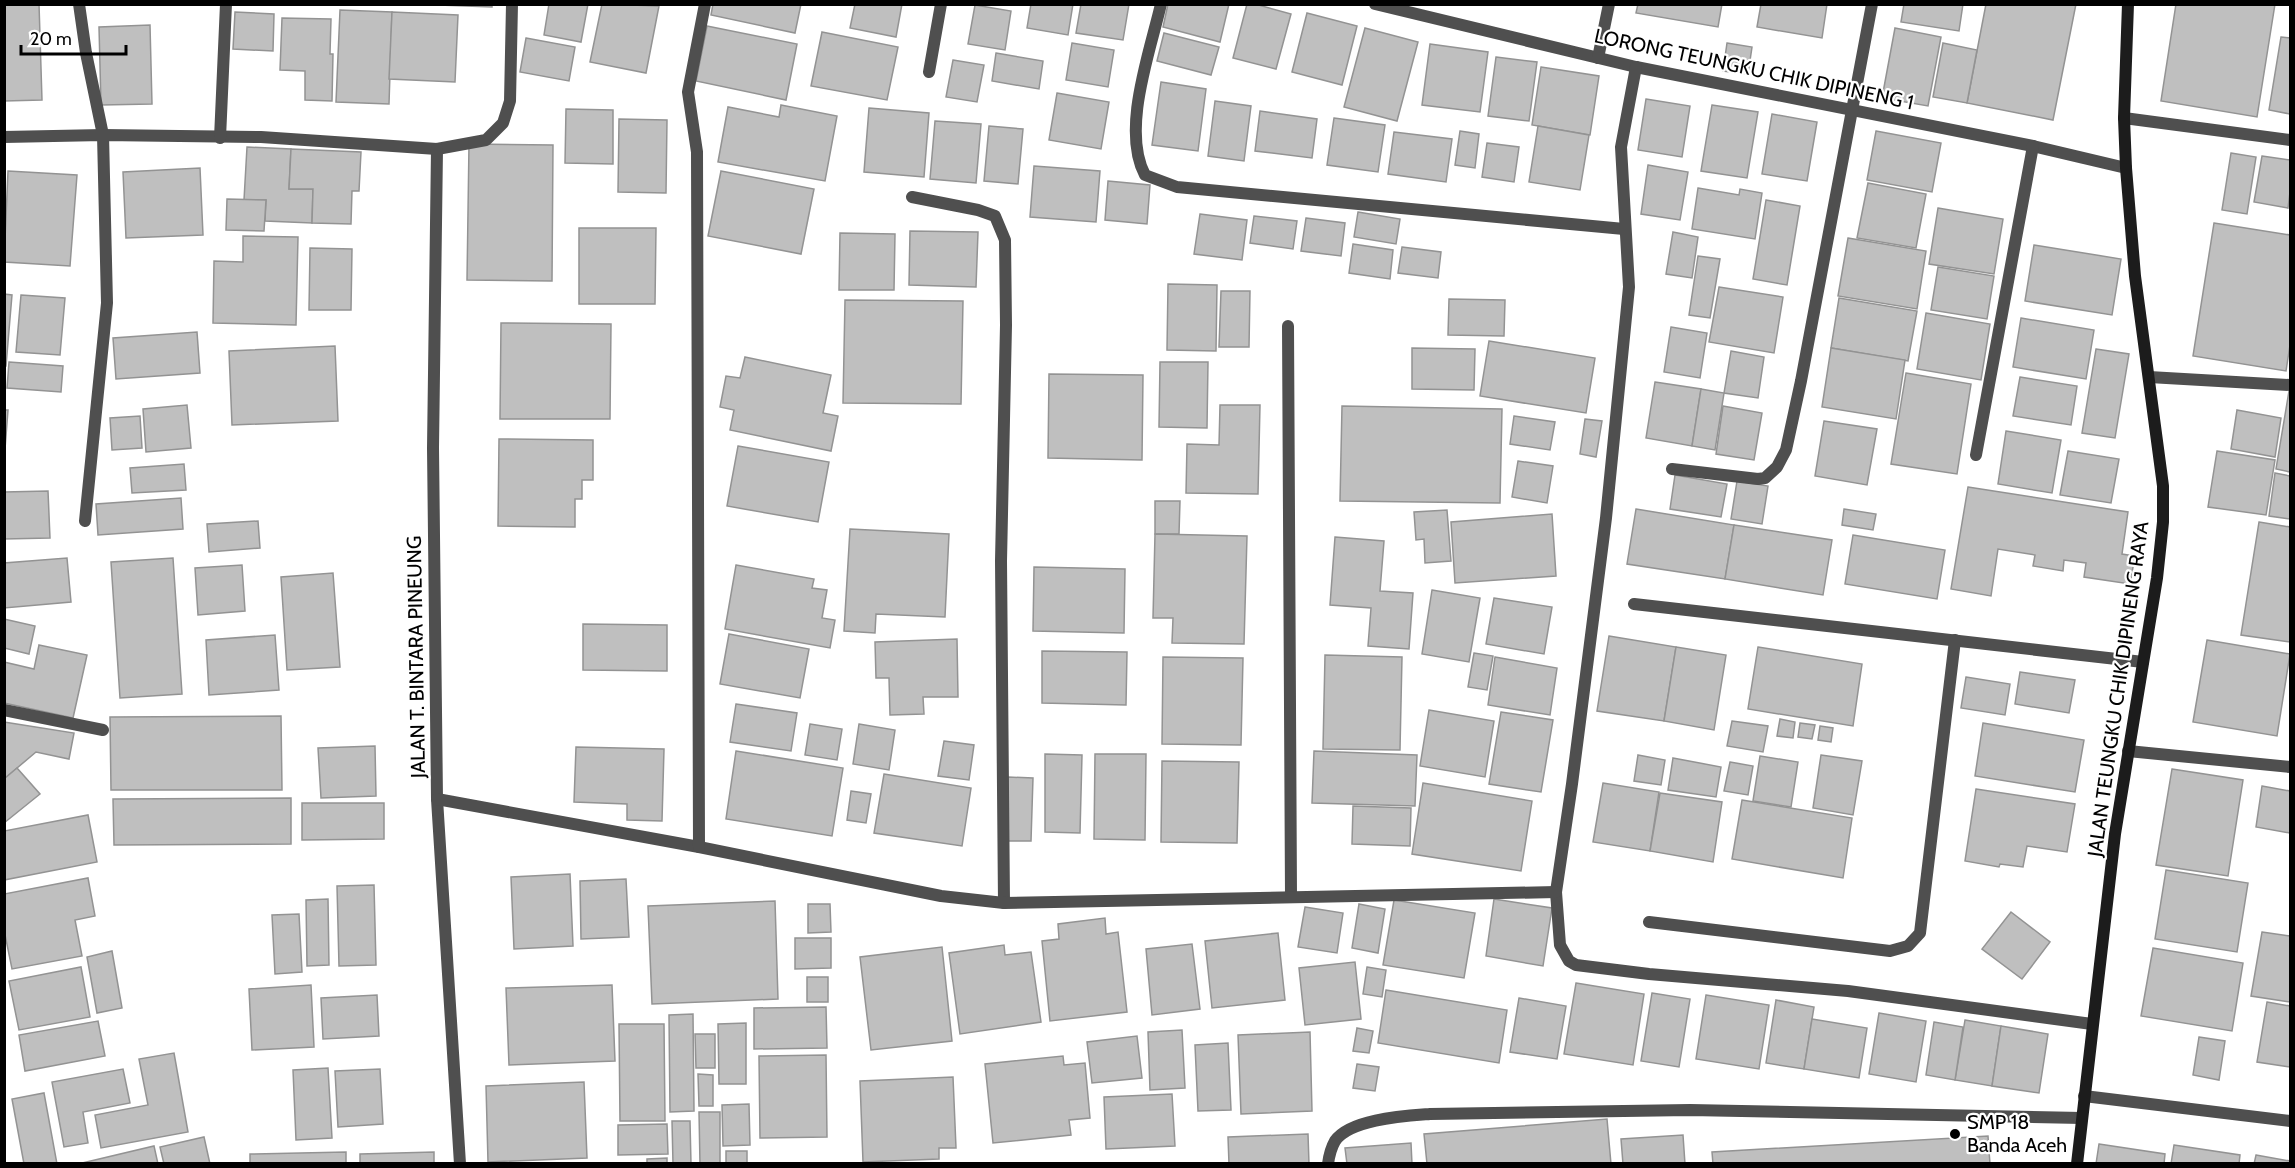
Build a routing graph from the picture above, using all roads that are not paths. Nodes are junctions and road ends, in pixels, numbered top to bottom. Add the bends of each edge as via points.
1 (79, 4) edge
2 (226, 4) edge
3 (512, 4) edge
4 (705, 4) edge
5 (941, 4) edge
6 (1161, 4) edge
7 (1375, 4) edge
8 (1609, 4) edge
9 (1872, 4) edge
10 (2128, 4) edge
11 (1598, 58) junction
12 (1636, 67) junction
13 (929, 72) dead end
14 (1852, 110) junction
15 (2124, 118) junction
16 (103, 135) junction
17 (4, 137) edge
18 (220, 138) junction
19 (2290, 140) edge
20 (2033, 146) junction
21 (437, 148) junction
22 (2126, 168) junction
23 (912, 197) dead end
24 (1624, 229) junction
25 (1288, 326) dead end
26 (2150, 377) junction
27 (2290, 385) edge
28 (1976, 455) dead end
29 (1672, 469) dead end
30 (86, 521) dead end
31 (1634, 604) dead end
32 (1955, 640) junction
33 (2143, 662) junction
34 (4, 710) edge
35 (103, 730) dead end
36 (2128, 751) junction
37 (2290, 767) edge
38 (437, 799) junction
39 (699, 847) junction
40 (1556, 892) junction
41 (1291, 897) junction
42 (1004, 903) junction
43 (1649, 922) dead end
44 (2092, 1024) junction
45 (2084, 1096) junction
46 (2082, 1118) junction
47 (2290, 1121) edge
48 (460, 1164) edge
49 (1328, 1164) edge
50 (2077, 1164) edge

1 - 16 street
2 - 18 street
3 - 21 street via 510,101 503,123 486,140
4 - 39 street via 688,92 697,152
5 - 13 street
6 - 24 street via 1137,118 1136,148 1145,175 1177,188
7 - 11 street, LORONG TEUNGKU CHIK DIPINENG 1
8 - 11 street
9 - 14 street
10 - 15 street, JALAN TEUNGKU CHIK DIPINENG RAYA
11 - 12 street, LORONG TEUNGKU CHIK DIPINENG 1
12 - 14 street, LORONG TEUNGKU CHIK DIPINENG 1
12 - 24 street via 1621,147
14 - 20 street, LORONG TEUNGKU CHIK DIPINENG 1
14 - 29 street via 1801,381 1786,450 1778,467 1758,479
15 - 19 street
15 - 22 street, JALAN TEUNGKU CHIK DIPINENG RAYA
16 - 17 street
16 - 18 street
16 - 30 street via 106,303
18 - 21 street
20 - 22 street, LORONG TEUNGKU CHIK DIPINENG 1
20 - 28 street
21 - 38 street, JALAN T. BINTARA PINEUNG via 433,448
22 - 26 street, JALAN TEUNGKU CHIK DIPINENG RAYA via 2135,276
23 - 42 street via 995,216 1005,240 1001,561
24 - 40 street via 1629,287 1607,506
25 - 41 street
26 - 27 street
26 - 33 street, JALAN TEUNGKU CHIK DIPINENG RAYA via 2163,486 2163,522
31 - 32 street
32 - 33 street
32 - 43 street via 1920,933 1908,946 1890,951
33 - 36 street, JALAN TEUNGKU CHIK DIPINENG RAYA
34 - 35 street
36 - 37 street
36 - 44 street, JALAN TEUNGKU CHIK DIPINENG RAYA
38 - 39 street
38 - 48 street, JALAN T. BINTARA PINEUNG
39 - 42 street via 941,896
40 - 41 street
40 - 44 street via 1560,945 1576,965 1848,991
41 - 42 street
44 - 45 street, JALAN TEUNGKU CHIK DIPINENG RAYA
45 - 46 street, JALAN TEUNGKU CHIK DIPINENG RAYA
45 - 47 street
46 - 49 street via 1690,1110 1430,1114 1394,1117 1352,1128 1336,1140
46 - 50 street, JALAN TEUNGKU CHIK DIPINENG RAYA

